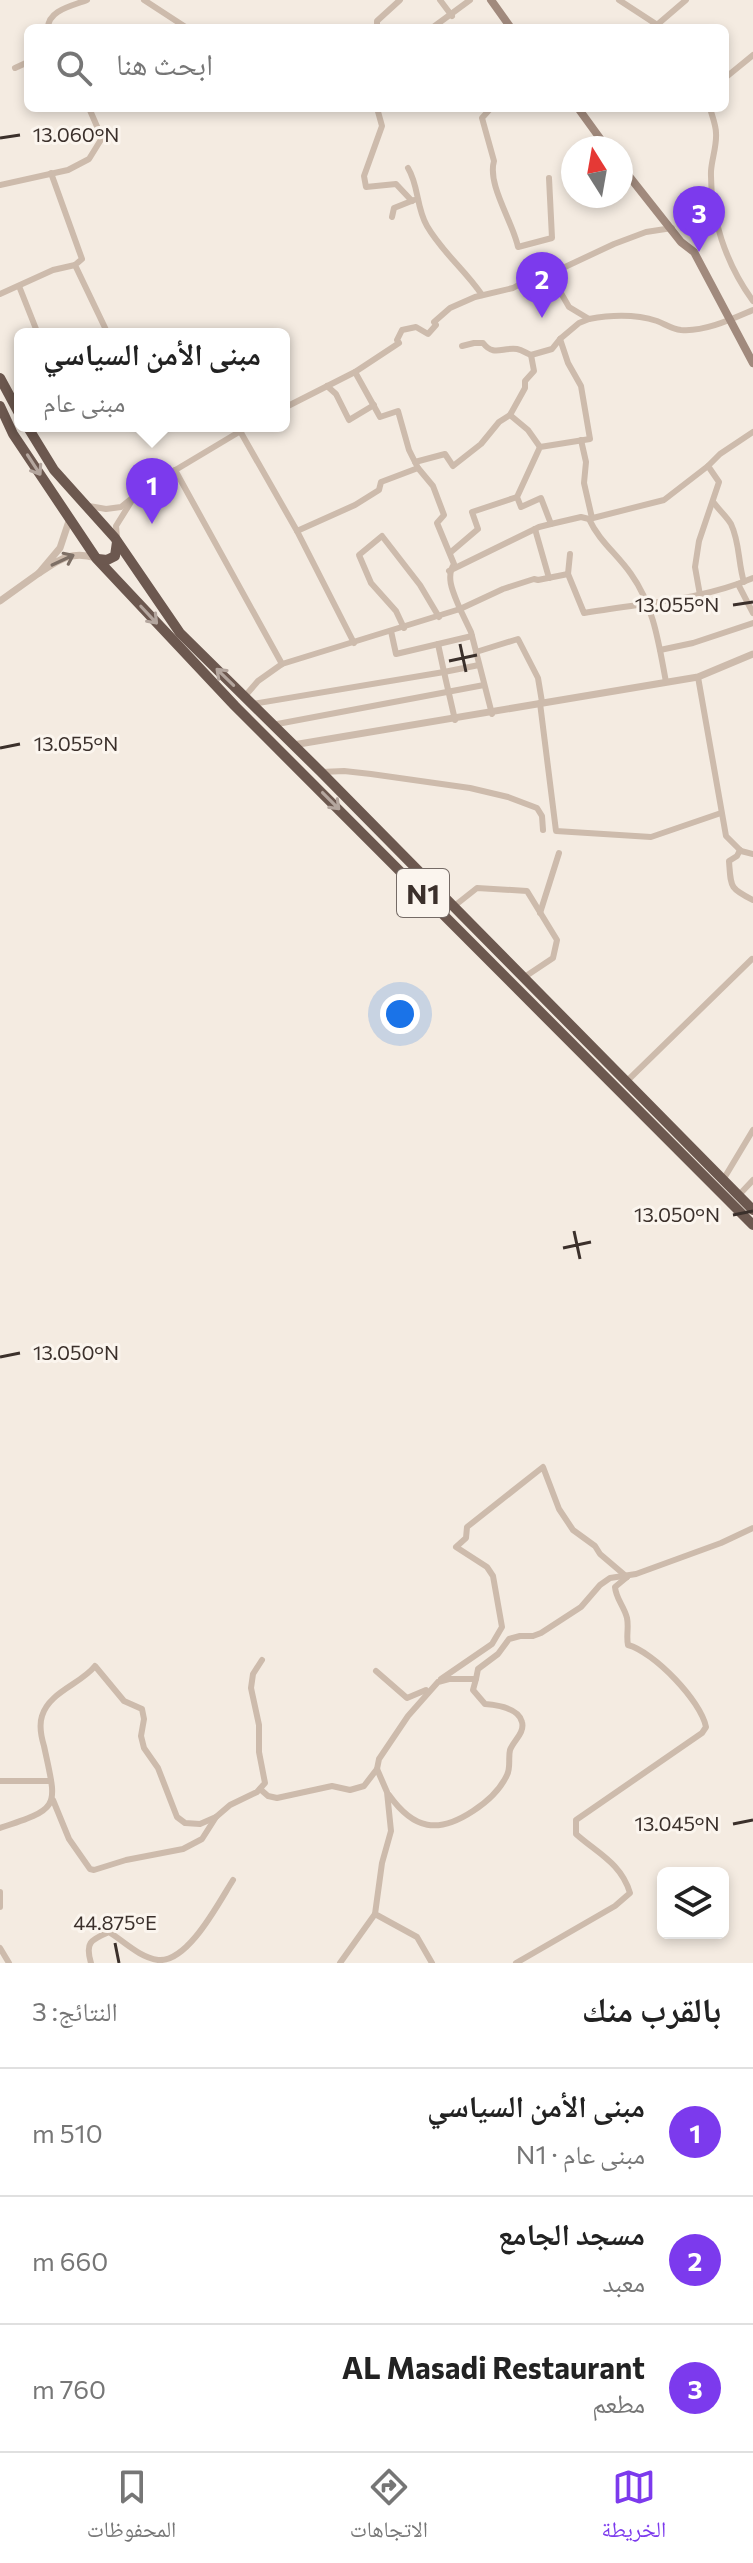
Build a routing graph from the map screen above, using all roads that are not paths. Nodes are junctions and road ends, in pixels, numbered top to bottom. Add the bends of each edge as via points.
1 (87, 0) edge
2 (144, 0) edge
3 (400, 0) edge
4 (440, 0) edge
5 (470, 0) edge
6 (491, 0) edge
7 (619, 0) edge
8 (685, 0) edge
9 (452, 16) junction
10 (48, 24) edge
11 (181, 24) edge
12 (377, 24) edge
13 (439, 24) edge
14 (508, 24) edge
15 (657, 24) edge
16 (662, 24) edge
17 (753, 55) edge
18 (24, 64) edge
19 (15, 68) dead end
20 (729, 75) edge
21 (91, 112) edge
22 (378, 112) edge
23 (487, 112) edge
24 (581, 112) edge
25 (711, 112) edge
26 (598, 136) edge
27 (408, 168) dead end
28 (51, 173) junction
29 (549, 178) dead end
30 (633, 181) edge
31 (0, 185) edge
32 (414, 200) junction
33 (392, 217) dead end
34 (672, 228) junction
35 (75, 265) junction
36 (550, 274) junction
37 (19, 286) junction
38 (0, 294) edge
39 (482, 295) junction
40 (753, 301) edge
41 (753, 310) edge
42 (589, 319) junction
43 (732, 319) junction
44 (35, 328) edge
45 (105, 328) edge
46 (560, 339) junction
47 (462, 346) dead end
48 (531, 355) junction
49 (753, 363) edge
50 (355, 372) junction
51 (0, 378) edge
52 (327, 386) junction
53 (14, 404) edge
54 (290, 405) edge
55 (374, 405) junction
56 (0, 406) edge
57 (510, 415) junction
58 (31, 432) edge
59 (238, 432) edge
60 (241, 432) edge
61 (753, 432) edge
62 (581, 440) junction
63 (540, 447) junction
64 (416, 465) junction
65 (708, 466) junction
66 (175, 470) junction
67 (142, 490) junction
68 (517, 497) junction
69 (714, 503) junction
70 (88, 506) junction
71 (590, 518) junction
72 (69, 521) junction
73 (551, 524) junction
74 (535, 529) junction
75 (297, 531) junction
76 (117, 542) junction
77 (451, 552) junction
78 (570, 554) dead end
79 (96, 558) junction
80 (449, 571) junction
81 (39, 573) junction
82 (568, 574) junction
83 (549, 578) junction
84 (753, 578) edge
85 (741, 583) junction
86 (700, 595) junction
87 (0, 601) edge
88 (648, 605) junction
89 (460, 609) junction
90 (753, 613) edge
91 (439, 617) junction
92 (753, 623) edge
93 (404, 628) junction
94 (391, 631) junction
95 (472, 636) junction
96 (354, 643) junction
97 (438, 644) junction
98 (660, 650) junction
99 (476, 652) junction
100 (753, 654) edge
101 (282, 664) junction
102 (479, 665) junction
103 (444, 672) junction
104 (698, 677) junction
105 (666, 682) junction
106 (484, 685) junction
107 (448, 691) junction
108 (248, 700) junction
109 (541, 703) junction
110 (492, 714) junction
111 (455, 720) junction
112 (271, 725) junction
113 (293, 745) junction
114 (321, 772) junction
115 (721, 813) junction
116 (543, 830) dead end
117 (740, 850) junction
118 (559, 853) dead end
119 (753, 854) edge
120 (753, 900) edge
121 (453, 907) junction
122 (540, 913) junction
123 (752, 959) edge
124 (523, 978) junction
125 (626, 1082) junction
126 (753, 1130) edge
127 (723, 1180) junction
128 (753, 1180) edge
129 (738, 1196) junction
130 (753, 1210) edge
131 (753, 1225) edge
132 (753, 1528) edge
133 (627, 1577) junction
134 (262, 1660) dead end
135 (376, 1671) dead end
136 (476, 1679) junction
137 (438, 1682) junction
138 (377, 1769) junction
139 (0, 1781) edge
140 (51, 1781) junction
141 (260, 1789) junction
142 (387, 1792) junction
143 (53, 1800) junction
144 (216, 1817) junction
145 (0, 1828) edge
146 (233, 1880) dead end
147 (0, 1892) edge
148 (0, 1907) edge
149 (375, 1914) junction
150 (0, 1948) edge
151 (9, 1963) edge
152 (91, 1963) edge
153 (340, 1963) edge
154 (432, 1963) edge
155 (516, 1963) edge

1 - 10 street via 52,15
2 - 11 street
3 - 12 street
4 - 9 street
5 - 9 street
6 - 14 main road
7 - 15 street
8 - 16 street
9 - 13 street
17 - 20 street
18 - 19 street
21 - 28 street via 102,138 89,159
22 - 32 street via 382,126 364,176 366,187 396,184
23 - 29 street via 482,118 496,185 518,247 552,238
24 - 26 main road
25 - 40 street via 716,132 711,168 714,213 736,276
27 - 32 street
28 - 31 street
28 - 35 street via 82,259
30 - 34 main road
32 - 33 street via 394,208
32 - 39 street via 431,233
34 - 36 street via 614,244
34 - 43 main road via 697,257
35 - 37 street
35 - 45 street
36 - 39 street
36 - 42 street via 569,307
37 - 38 street
37 - 44 street
39 - 50 street via 450,308 428,334 416,327 402,330 399,343
41 - 43 street
42 - 43 street via 633,317 680,330
42 - 46 street
43 - 49 main road
46 - 48 street via 552,349
46 - 62 street via 586,408 590,439
47 - 48 street via 483,343 499,353 515,348
48 - 57 street via 534,371
50 - 52 street
50 - 55 street
51 - 53 highway
52 - 54 street
52 - 55 street via 349,420
55 - 64 street via 380,417 398,411
56 -> 72 highway, N1
57 - 63 street
57 - 64 street via 453,466 445,454
58 - 70 highway via 54,470
59 - 66 street
60 - 75 street
61 - 65 street
62 - 63 street
62 - 71 street
63 - 68 street
64 - 75 street via 381,482 366,499
64 - 77 street via 438,498 444,515 437,523
65 - 69 street via 719,482
65 - 71 street via 664,500
66 - 67 street
66 - 101 street
67 - 70 street via 121,507
67 - 76 street via 119,519
68 - 73 street via 521,507 541,498
68 - 77 street via 472,512 478,529
69 - 85 street via 730,522
69 - 86 street via 695,567
70 - 72 highway via 73,503
70 - 76 highway, N1
71 - 73 street
71 - 88 street via 598,538 633,576
72 - 79 highway, N1
72 - 81 street via 60,548
73 - 74 street
74 - 80 street
74 - 83 street
75 - 96 street
76 - 79 highway via 111,559
108 -> 76 highway, N1 / N1 via 180,633
77 - 80 street via 454,564
78 - 82 street
81 -> 79 street via 67,555
79 -> 131 highway, N1 via 235,706
80 - 89 street
81 - 87 street
82 - 83 street
82 - 88 street via 584,613
83 - 89 street via 503,589
84 - 85 street
85 - 86 street
85 - 90 street
86 - 88 street
88 - 98 street
89 - 91 street
89 - 95 street
91 - 93 street
91 - 93 street via 382,536 359,555 371,583
92 - 98 street
93 - 94 street
94 - 96 street
94 - 97 street via 396,654
95 - 97 street
95 - 99 street
96 - 101 street
97 - 103 street
98 - 105 street
99 - 102 street
99 - 109 street via 518,639 538,678
100 - 104 street
101 - 108 street via 258,681
102 - 103 street
102 - 106 street
103 - 107 street
103 - 108 street
104 - 105 street
104 - 115 street
105 - 109 street
106 - 107 street
106 - 110 street
107 - 111 street
107 - 112 street
108 - 112 highway, N1 / N1
109 - 110 street
109 - 115 street via 556,831 651,837
110 - 111 street
111 - 113 street
112 - 113 highway, N1 / N1
113 - 114 highway, N1 / N1
114 - 116 street via 371,774 508,797 537,808
114 - 121 highway, N1 / N1
115 - 117 street via 727,839
117 - 119 street
117 - 120 street via 729,861 730,885
118 - 122 street
121 - 122 street via 477,888 527,891
121 - 124 highway, N1 / N1
122 - 124 street via 557,940 553,958
123 - 125 street
124 - 125 highway, N1 / N1
125 - 127 highway, N1 / N1
126 - 127 street
127 - 129 highway, N1 / N1
128 - 129 street
129 - 130 highway, N1 / N1
132 - 133 street
133 - 136 street via 610,1578 581,1607 541,1633 509,1639 478,1669
133 - 137 street via 573,1530 543,1467 467,1527 466,1538 456,1547 493,1576 502,1627 492,1644
133 - 155 street via 615,1587 628,1621 628,1645 651,1657 672,1679 704,1715 706,1727 576,1820 576,1834 609,1859 630,1893
134 - 141 street via 251,1688 265,1783
135 - 137 street via 407,1698
136 - 137 street
136 - 142 street via 473,1690 485,1704 501,1706 522,1720 502,1784 477,1808 439,1827 410,1818
137 - 138 street via 390,1741
138 - 141 street via 364,1786 350,1790 332,1786 277,1798
138 - 142 street
139 - 140 street
140 - 143 street
140 - 144 street via 40,1724 43,1712 95,1666 124,1701 142,1709 144,1748 158,1768 177,1817 200,1824
141 - 144 street
142 - 149 street via 391,1831
143 - 144 street via 69,1839 94,1870 183,1849 202,1839
143 - 145 street via 39,1815
146 - 152 street via 193,1944 177,1955 161,1961 137,1953 109,1932 89,1944
147 - 148 street
149 - 153 street
149 - 154 street via 417,1937
150 - 151 street

